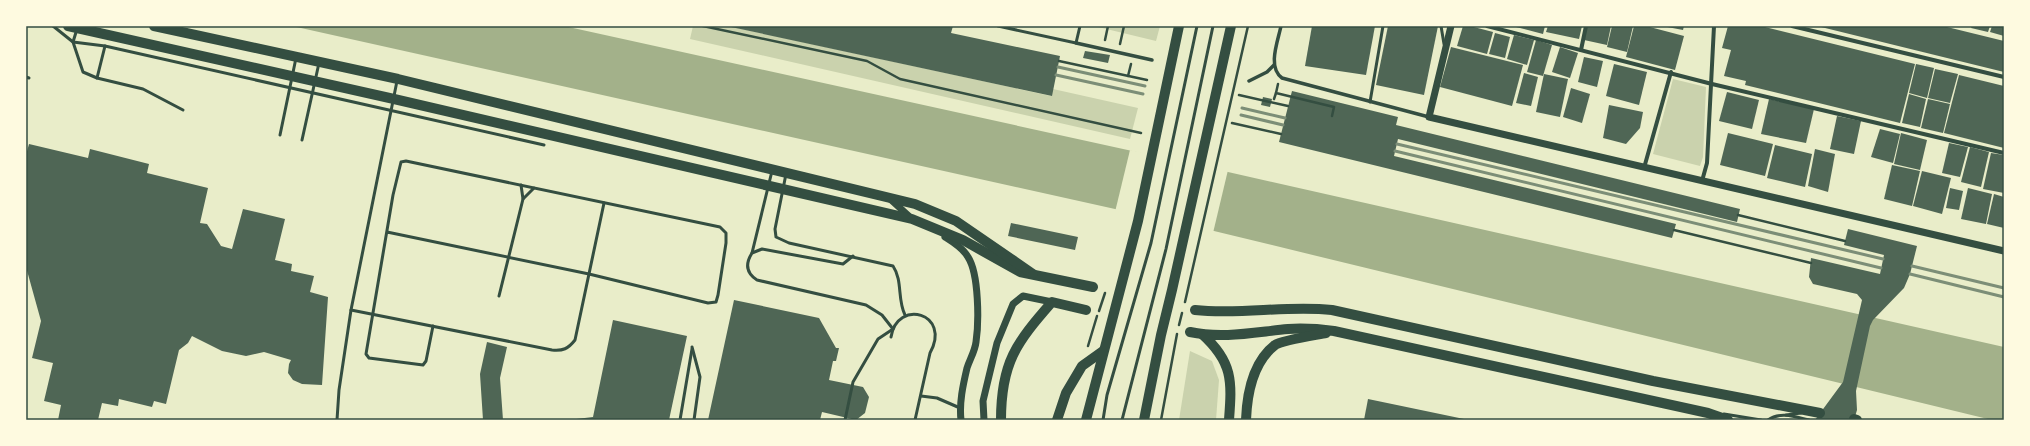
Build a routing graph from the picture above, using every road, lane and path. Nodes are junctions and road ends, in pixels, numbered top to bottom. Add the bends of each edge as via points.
1 (53, 26) edge
2 (154, 26) edge
3 (703, 26) edge
4 (998, 26) edge
5 (1080, 26) edge
6 (1108, 26) edge
7 (1124, 26) edge
8 (1179, 26) edge
9 (1197, 26) edge
10 (1213, 26) edge
11 (1231, 26) edge
12 (1248, 26) edge
13 (1281, 26) edge
14 (1383, 26) edge
15 (1441, 26) edge
16 (1451, 26) edge
17 (1487, 26) edge
18 (1586, 26) edge
19 (1714, 26) edge
20 (1792, 26) edge
21 (74, 27) edge
22 (1121, 40) dead end
23 (73, 42) junction
24 (1076, 43) junction
25 (105, 46) junction
26 (1104, 49) junction
27 (1581, 50) junction
28 (1445, 51) junction
29 (297, 57) junction
30 (1152, 60) dead end
31 (1059, 61) dead end
32 (320, 62) junction
33 (1274, 65) junction
34 (1671, 72) junction
35 (292, 76) junction
36 (1280, 76) junction
37 (2004, 77) edge
38 (97, 78) junction
39 (398, 79) junction
40 (1147, 80) dead end
41 (316, 81) junction
42 (1249, 81) dead end
43 (1712, 84) junction
44 (290, 88) junction
45 (313, 93) junction
46 (1276, 93) junction
47 (1239, 95) dead end
48 (394, 98) junction
49 (1274, 98) dead end
50 (1370, 102) junction
51 (1288, 106) dead end
52 (182, 110) dead end
53 (391, 111) junction
54 (1332, 116) dead end
55 (1429, 117) junction
56 (1232, 123) dead end
57 (1141, 133) dead end
58 (1281, 134) dead end
59 (280, 135) dead end
60 (302, 140) dead end
61 (544, 145) dead end
62 (2004, 153) edge
63 (1644, 168) junction
64 (773, 169) junction
65 (787, 172) junction
66 (1702, 181) junction
67 (521, 185) junction
68 (768, 185) junction
69 (534, 188) junction
70 (784, 189) junction
71 (888, 197) junction
72 (523, 199) junction
73 (604, 203) junction
74 (1738, 215) dead end
75 (912, 219) junction
76 (1674, 230) dead end
77 (387, 232) junction
78 (1845, 241) dead end
79 (2004, 251) edge
80 (752, 253) junction
81 (853, 256) junction
82 (509, 258) junction
83 (1811, 263) dead end
84 (588, 274) junction
85 (1036, 276) junction
86 (1093, 287) dead end
87 (499, 296) dead end
88 (1052, 302) junction
89 (351, 310) junction
90 (1086, 310) dead end
91 (1195, 310) dead end
92 (373, 315) junction
93 (905, 315) junction
94 (433, 326) junction
95 (893, 329) junction
96 (1334, 331) junction
97 (1190, 332) dead end
98 (1202, 334) junction
99 (891, 337) dead end
100 (1103, 351) junction
101 (921, 396) junction
102 (960, 408) junction
103 (1818, 412) joint
104 (1782, 415) junction
105 (1712, 417) edge
106 (337, 420) edge
107 (680, 420) edge
108 (694, 420) edge
109 (846, 420) edge
110 (916, 420) edge
111 (961, 420) edge
112 (984, 420) edge
113 (1001, 420) edge
114 (1057, 420) edge
115 (1086, 420) edge
116 (1102, 420) edge
117 (1122, 420) edge
118 (1144, 420) edge
119 (1161, 420) edge
120 (1229, 420) edge
121 (1246, 420) edge
122 (1728, 420) edge
123 (1761, 420) edge
124 (1768, 420) edge
125 (1809, 420) edge

1 - 23 lane
2 - 29 main road
3 - 57 path via 867,61 900,79
4 - 24 lane
5 - 24 lane
6 - 26 path
7 - 22 path
8 - 100 main road via 1138,221
9 - 116 lane via 1151,242
10 - 117 lane via 1166,249
11 - 118 main road via 1178,268 1160,335
12 - 119 path via 1176,338
13 - 33 street
14 - 50 lane
15 - 28 lane
16 - 28 street
17 - 27 street
18 - 27 street
19 - 43 street
20 - 37 street
21 - 23 lane
21 - 35 main road
23 - 25 lane
23 - 38 lane via 83,72
24 - 26 street
25 - 38 lane
25 - 44 lane
26 - 30 street
27 - 34 street
28 - 55 street
29 - 32 main road
29 - 35 lane
31 - 40 path
32 - 39 main road
32 - 41 lane
33 - 36 street
33 - 42 street via 1267,72
34 - 43 street
34 - 63 street
35 - 41 main road
35 - 44 lane
36 - 46 path
36 - 50 street
38 - 52 lane via 143,89
39 - 48 lane
39 - 64 main road
41 - 45 lane
41 - 48 main road
43 - 62 street
43 - 66 street via 1707,163
44 - 45 lane
44 - 59 lane
45 - 53 lane
45 - 60 lane
46 - 49 path
46 - 54 path via 1334,106
47 - 51 path
48 - 53 lane
48 - 68 main road
50 - 55 street
53 - 61 lane
53 - 89 lane
55 - 63 street
56 - 58 path
63 - 66 street
64 - 65 main road
64 - 68 lane
65 - 70 lane
65 - 71 main road
66 - 79 street
67 - 69 lane
67 - 72 lane
67 - 77 lane via 401,162
68 - 70 main road
68 - 80 lane
69 - 72 lane
69 - 73 lane
70 - 75 main road
70 - 81 lane via 775,229 776,237
71 - 75 street
71 - 85 main road via 915,204 956,221
72 - 82 lane
73 - 84 lane
73 - 84 lane via 720,227 726,233 726,242 718,296 716,302 708,303
74 - 78 path
75 - 85 main road via 963,240 1020,272
75 - 102 street via 955,242 968,257 975,280 978,314 976,343 967,368
76 - 83 path
77 - 82 lane
77 - 92 lane
80 - 81 lane via 768,249 843,264
80 - 95 lane via 748,258 748,271 756,280 866,304 882,314
81 - 93 lane via 893,266 898,274 901,308
82 - 84 lane
82 - 87 lane
84 - 94 lane via 575,340 561,351
85 - 86 main road
88 - 90 main road
88 - 112 street via 1023,296 1013,304 997,343 983,401
88 - 113 main road via 1027,331 1009,362 1003,383
89 - 92 lane
89 - 106 lane
91 - 103 main road via 1221,313 1289,308 1332,310 1653,381
92 - 94 lane
92 - 94 lane via 365,350 369,358 423,365 426,362
93 - 95 lane
93 - 101 lane via 922,315 933,323 936,330 936,344 930,353
95 - 99 lane
95 - 109 lane via 878,339 853,382
96 - 98 main road via 1297,329 1225,336
96 - 105 main road
96 - 121 main road via 1276,344 1258,365 1247,403
97 - 98 main road
98 - 120 main road via 1218,351 1230,376
100 - 114 main road via 1082,366 1066,393
100 - 115 main road
101 - 102 lane via 937,398
101 - 110 lane
102 - 111 street
103 - 104 lane
104 - 124 lane
104 - 125 lane
105 - 122 main road
105 - 123 lane via 1733,414
107 - 108 lane via 692,347 700,377

